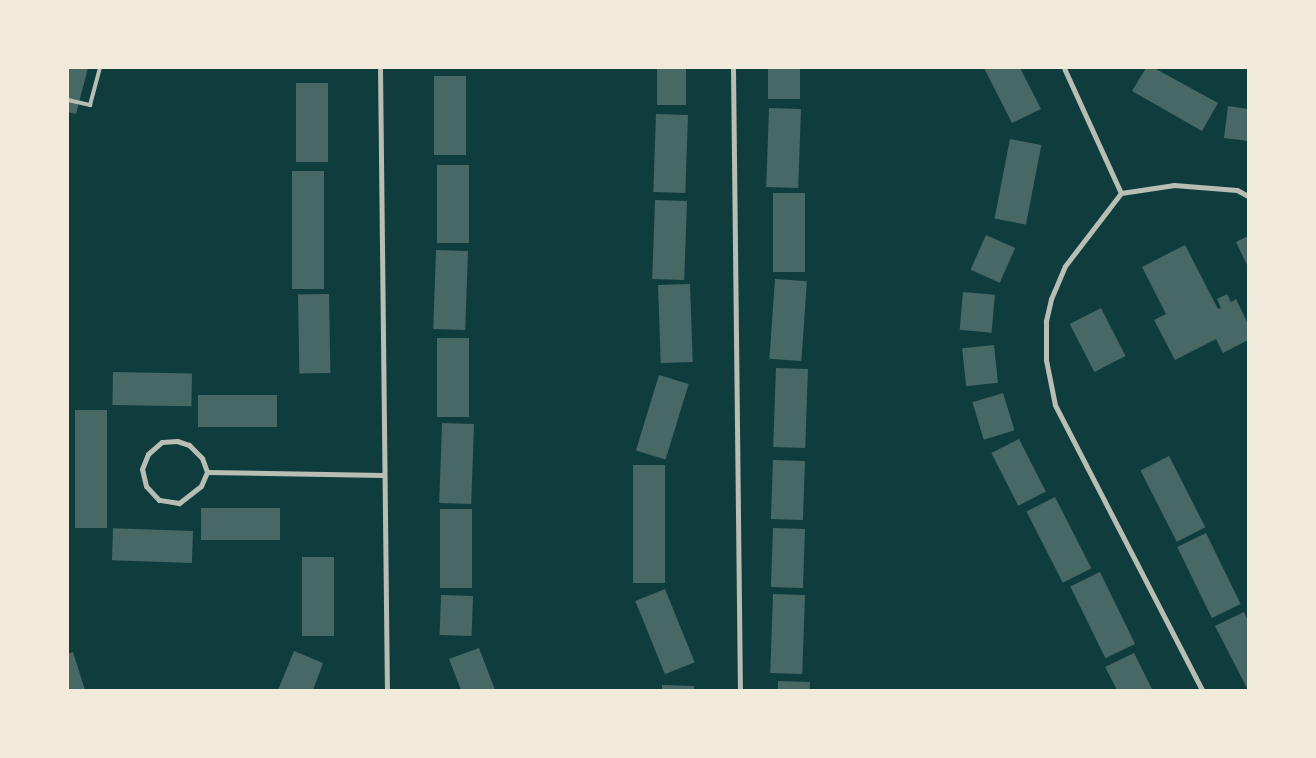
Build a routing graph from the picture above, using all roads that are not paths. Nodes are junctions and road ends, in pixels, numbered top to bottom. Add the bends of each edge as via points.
1 (100, 68) edge
2 (380, 68) edge
3 (733, 68) edge
4 (1064, 68) edge
5 (68, 100) edge
6 (1121, 193) junction
7 (1248, 196) edge
8 (207, 472) junction
9 (383, 476) junction
10 (387, 690) edge
11 (740, 690) edge
12 (1202, 690) edge

1 - 5 lane via 90,105
2 - 9 street
3 - 11 street
4 - 6 street
6 - 7 street via 1174,186 1236,190
6 - 12 street via 1065,266 1049,306 1046,360 1055,405
8 - 8 street via 201,486 179,503 160,500 146,486 142,469 148,454 162,442 177,441 189,445 202,458
8 - 9 street
9 - 10 street

